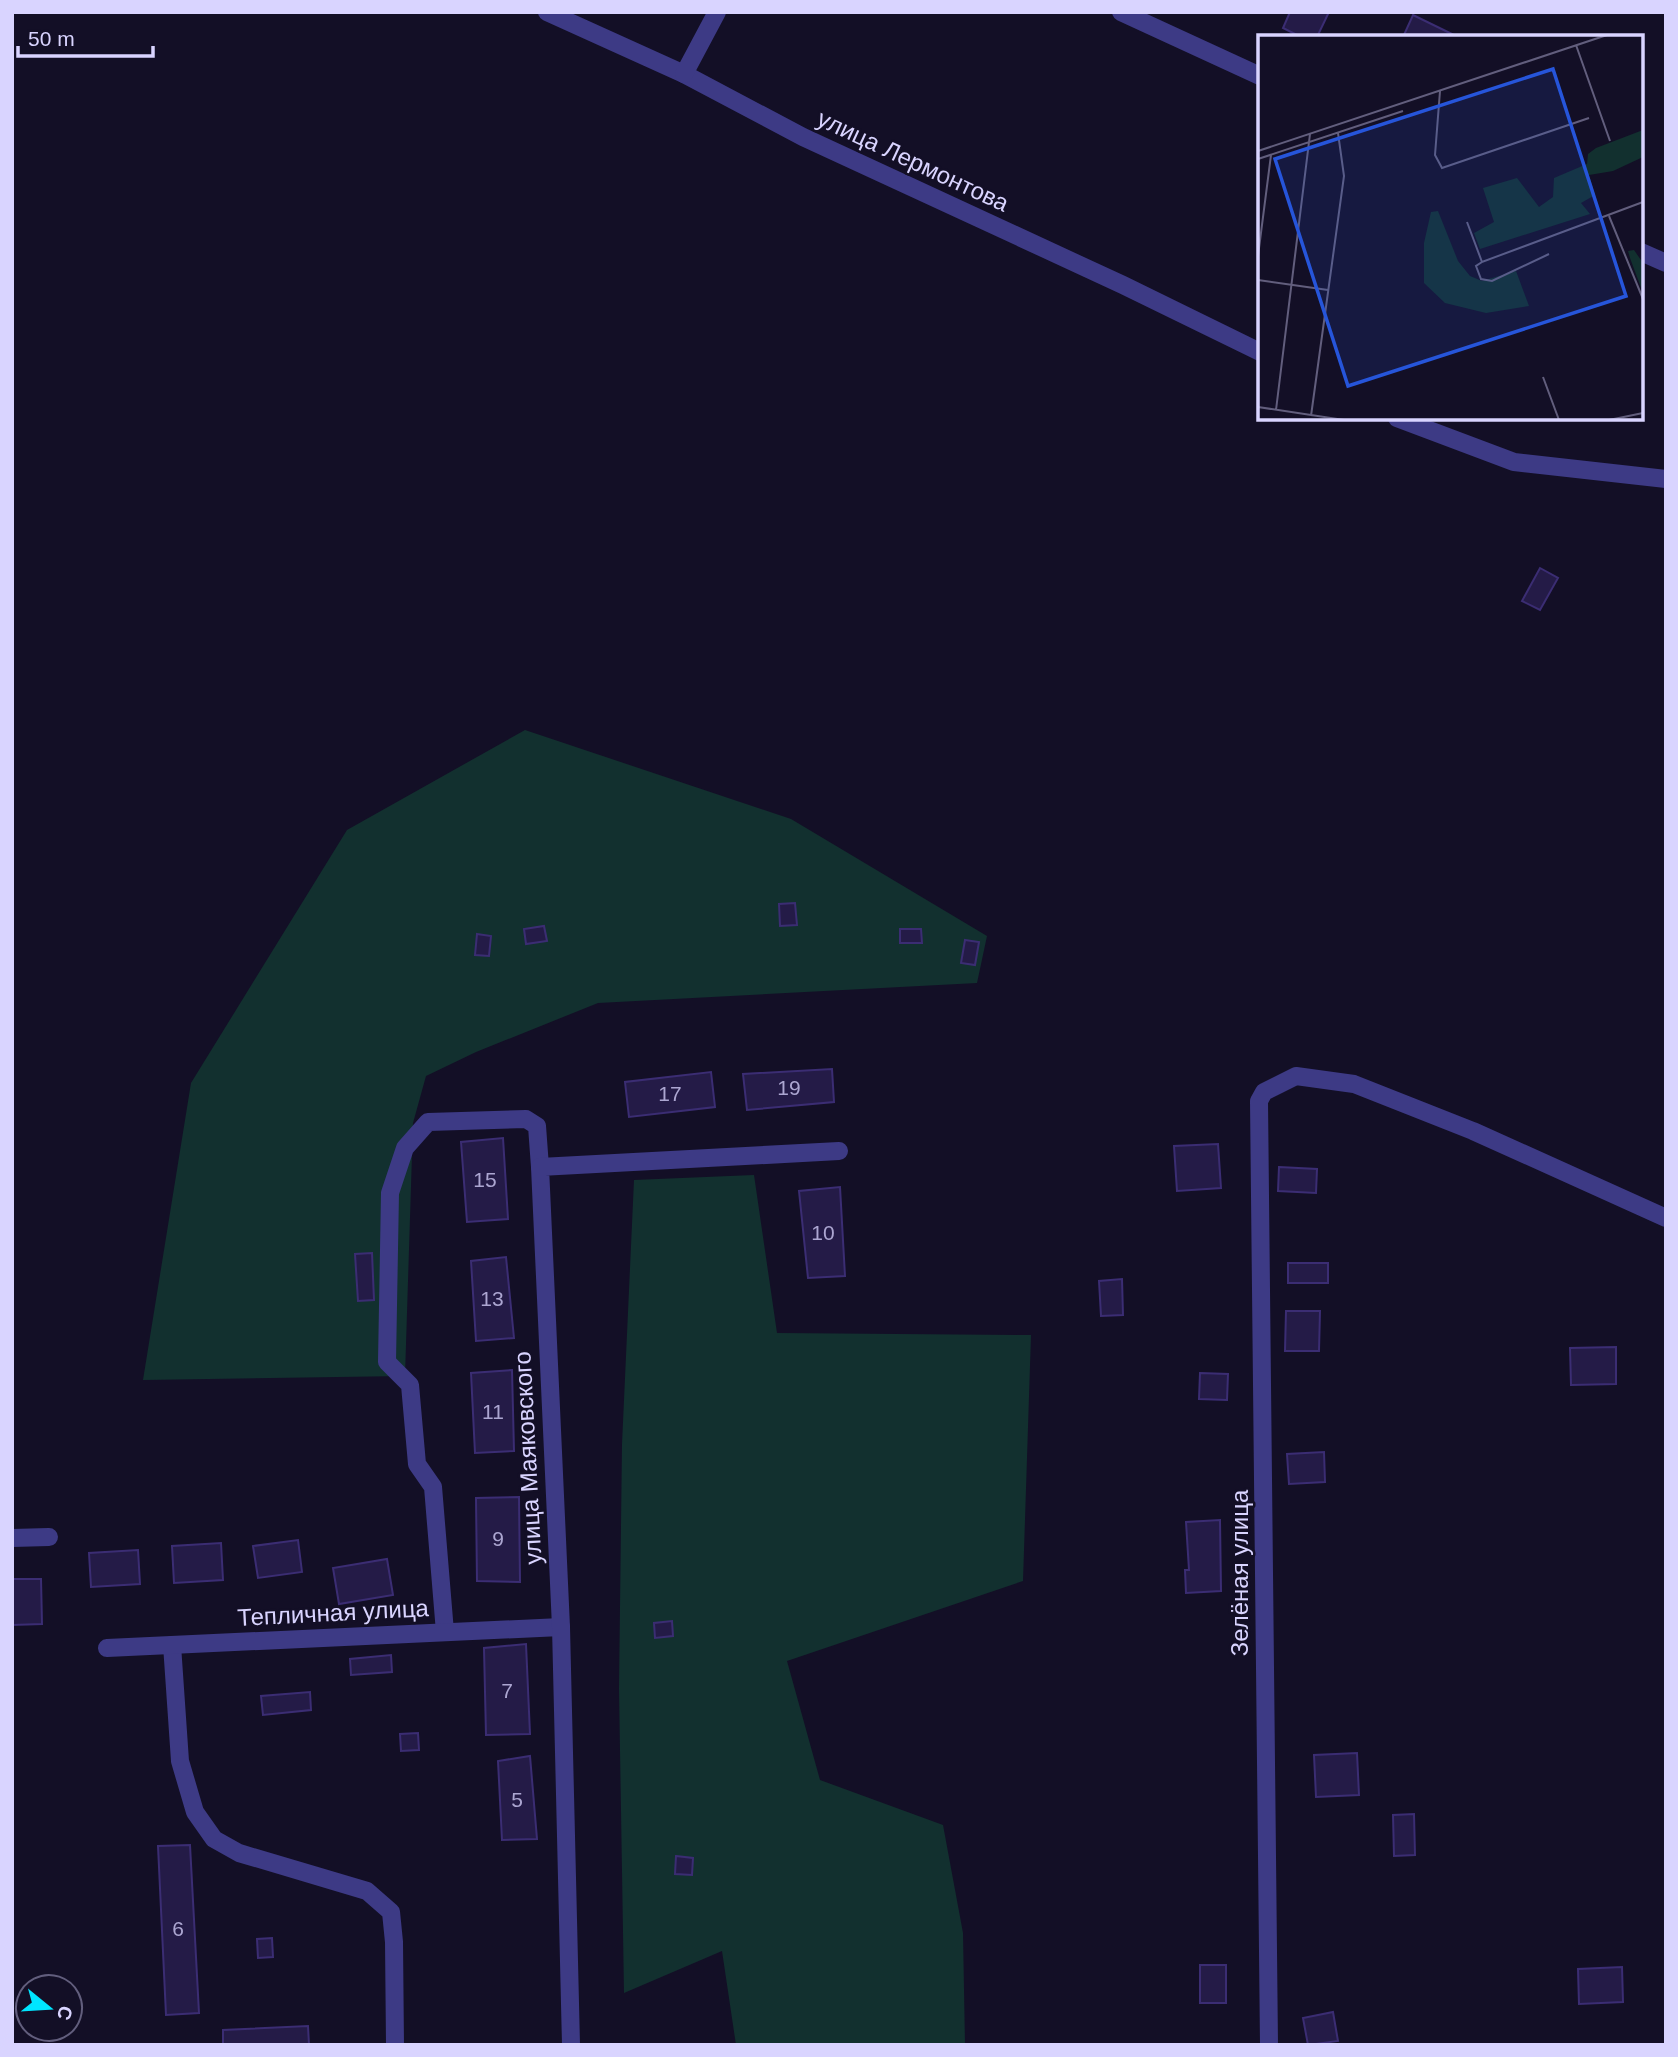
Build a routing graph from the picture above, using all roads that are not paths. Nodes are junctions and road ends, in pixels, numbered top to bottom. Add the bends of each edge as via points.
1 (547, 12) edge
2 (717, 12) edge
3 (1121, 12) edge
4 (684, 74) junction
5 (1258, 75) edge
6 (1643, 253) edge
7 (1666, 263) edge
8 (1258, 351) edge
9 (1402, 420) edge
10 (1666, 479) edge
11 (839, 1151) dead end
12 (540, 1167) junction
13 (1666, 1218) edge
14 (49, 1537) dead end
15 (12, 1538) edge
16 (561, 1627) junction
17 (445, 1632) junction
18 (172, 1645) junction
19 (107, 1648) dead end
20 (395, 2045) edge
21 (571, 2045) edge
22 (1269, 2045) edge

1 - 4 street, улица Лермонтова
2 - 4 street
3 - 5 street
4 - 8 street, улица Лермонтова via 803,137
6 - 7 street
9 - 10 street via 1514,462
11 - 12 street
12 - 16 street, улица Маяковского
12 - 17 street, улица Маяковского via 537,1126 526,1119 428,1122 405,1148 390,1193 387,1362 410,1385 417,1464 433,1487
13 - 22 street, Зелёная улица via 1473,1131 1354,1084 1296,1076 1264,1092 1259,1101
14 - 15 street
16 - 17 street, Тепличная улица
16 - 21 street, улица Маяковского
17 - 18 street, Тепличная улица
18 - 19 street, Тепличная улица
18 - 20 street via 180,1761 195,1812 214,1839 239,1853 367,1891 391,1912

